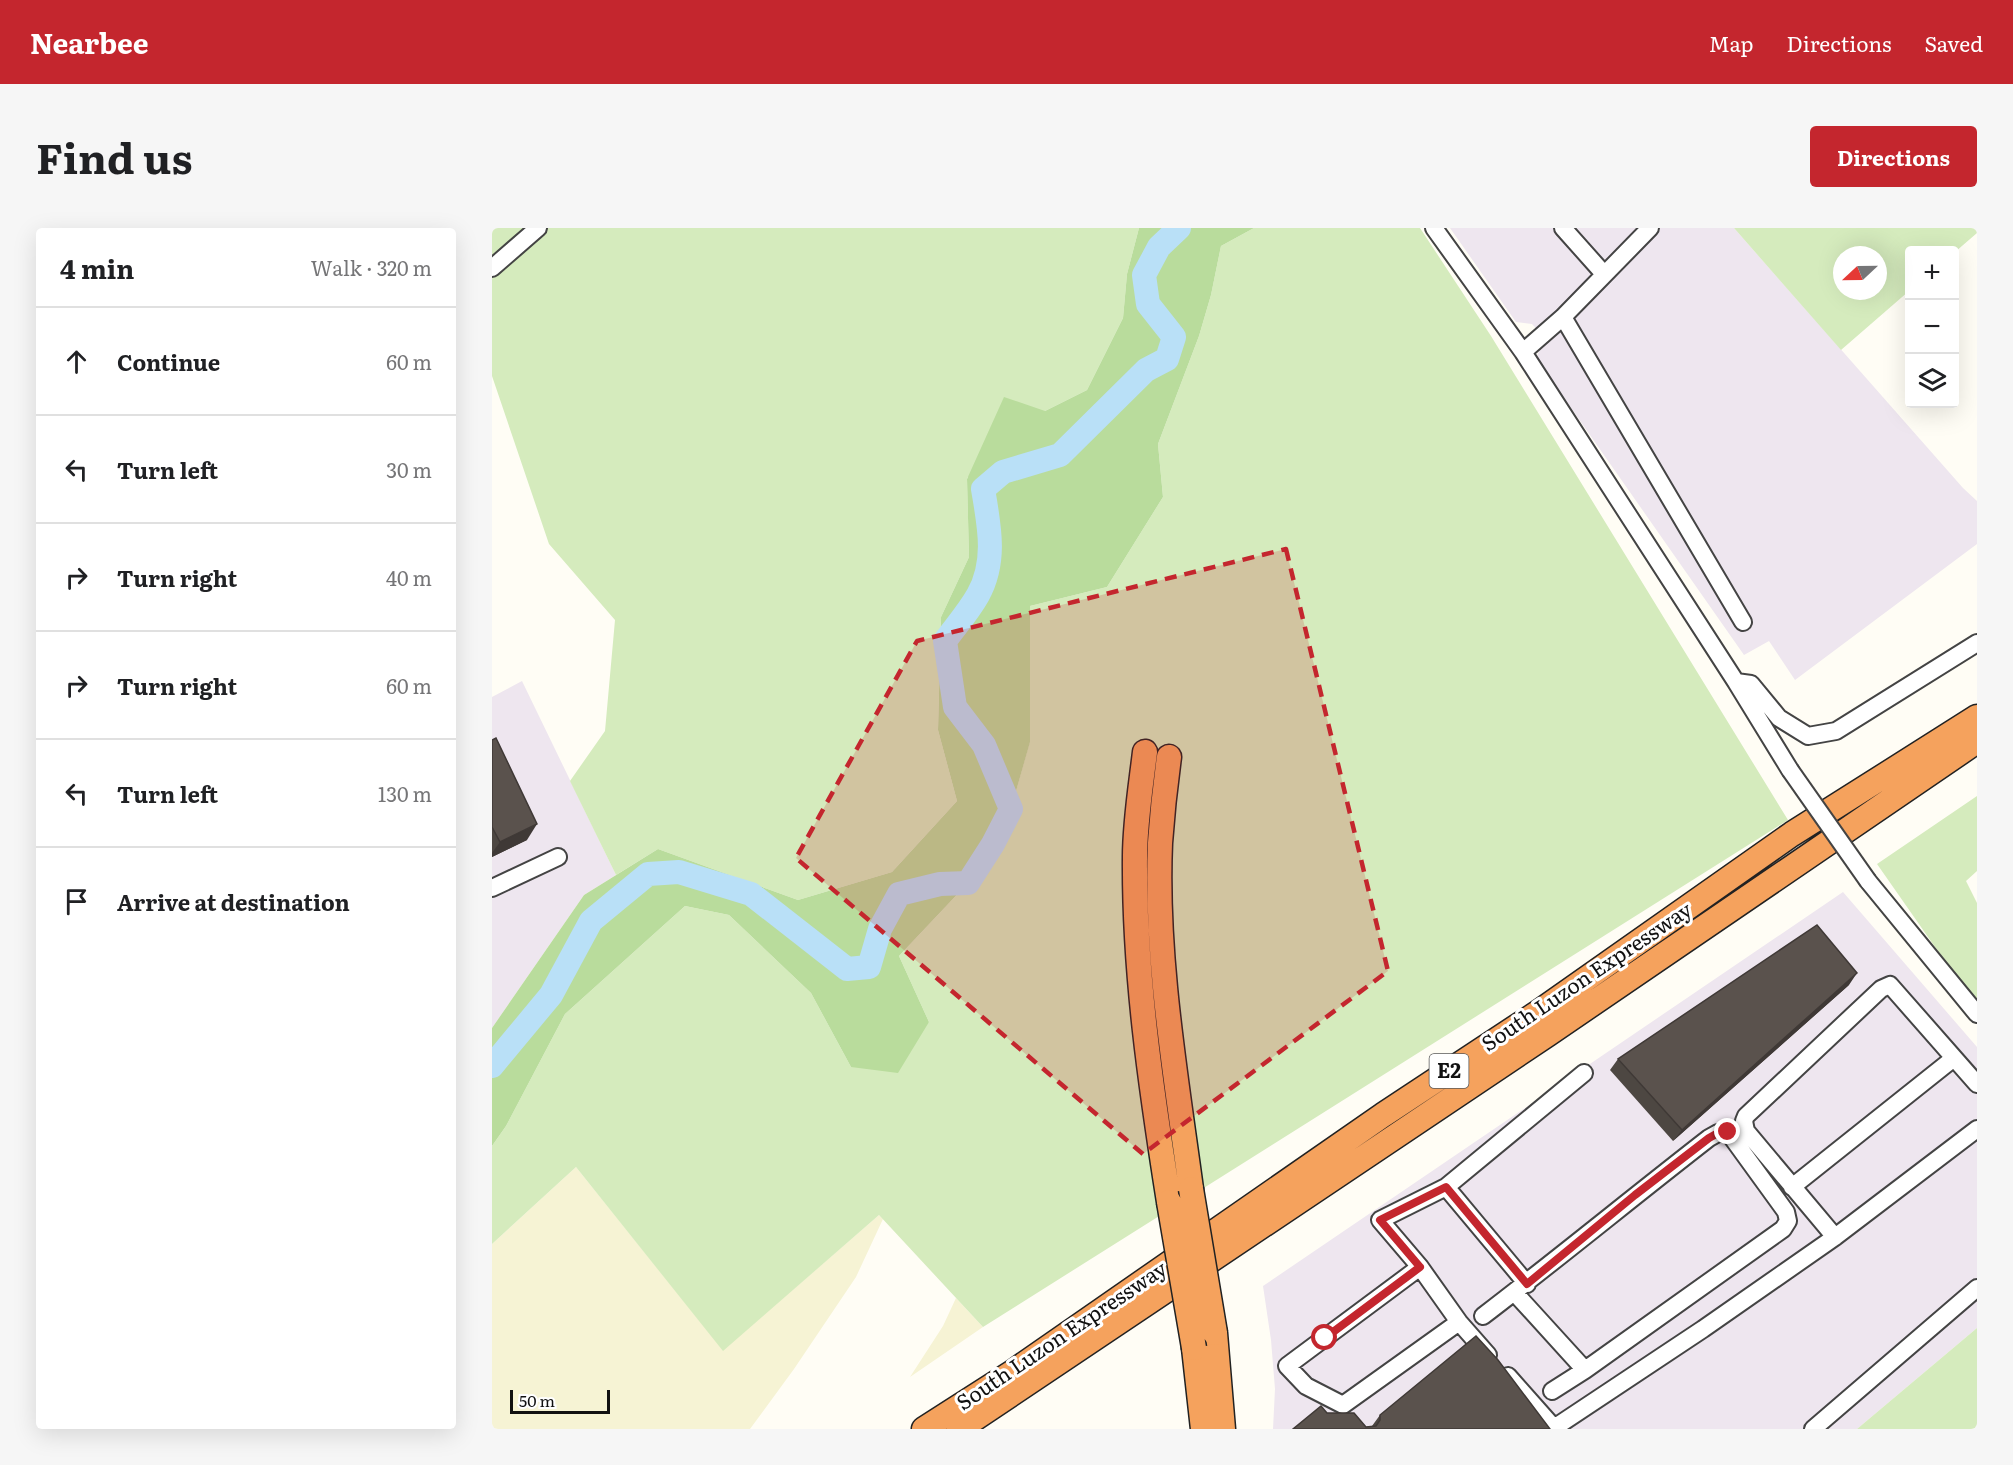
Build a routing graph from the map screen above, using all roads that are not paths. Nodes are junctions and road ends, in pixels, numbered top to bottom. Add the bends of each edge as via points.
1 (538, 228) edge
2 (1434, 228) edge
3 (1563, 228) edge
4 (1650, 228) edge
5 (492, 268) edge
6 (1604, 274) junction
7 (1563, 317) junction
8 (1523, 352) junction
9 (1743, 622) dead end
10 (1977, 643) edge
11 (1736, 682) junction
12 (1977, 717) edge
13 (1977, 741) edge
14 (1145, 752) dead end
15 (1169, 757) dead end
16 (558, 857) dead end
17 (492, 888) edge
18 (1977, 1014) edge
19 (1954, 1058) junction
20 (1584, 1073) dead end
21 (1977, 1084) edge
22 (1977, 1129) edge
23 (1446, 1187) junction
24 (1792, 1187) junction
25 (1835, 1237) junction
26 (1420, 1267) junction
27 (1520, 1288) junction
28 (1977, 1288) edge
29 (1483, 1316) dead end
30 (1458, 1322) junction
31 (1585, 1370) junction
32 (1552, 1391) dead end
33 (1343, 1405) junction
34 (1356, 1421) edge
35 (1555, 1428) edge
36 (924, 1429) edge
37 (959, 1429) edge
38 (1203, 1429) edge
39 (1223, 1429) edge
40 (1812, 1429) edge

1 - 5 street
2 - 8 street
3 - 6 street
4 - 6 street
6 - 7 street
7 - 8 street
7 - 9 street
8 - 11 street
10 - 11 street via 1836,731 1808,736 1779,718 1750,684
11 - 18 street, bridge via 1790,770 1868,881
12 - 36 highway, South Luzon Expressway / E2 via 1792,834 1539,1012
13 - 37 highway, South Luzon Expressway / E2
14 - 38 highway, bridge via 1135,854 1135,920 1150,1074 1194,1347
15 - 39 highway, bridge via 1160,844 1165,983 1191,1189 1215,1334
16 - 17 street
19 - 21 street
19 - 24 street
19 - 24 street via 1890,986 1881,989 1746,1116 1746,1131
20 - 23 street
22 - 25 street
23 - 26 street via 1380,1220
23 - 27 street
24 - 25 street
25 - 35 street
26 - 30 street
26 - 33 street via 1287,1366 1306,1386
27 - 29 street
27 - 31 street
27 - 31 street via 1635,1195 1718,1133 1728,1132 1786,1212 1788,1221 1783,1229
28 - 40 street
30 - 33 street
30 - 35 street
31 - 32 street
33 - 34 street

